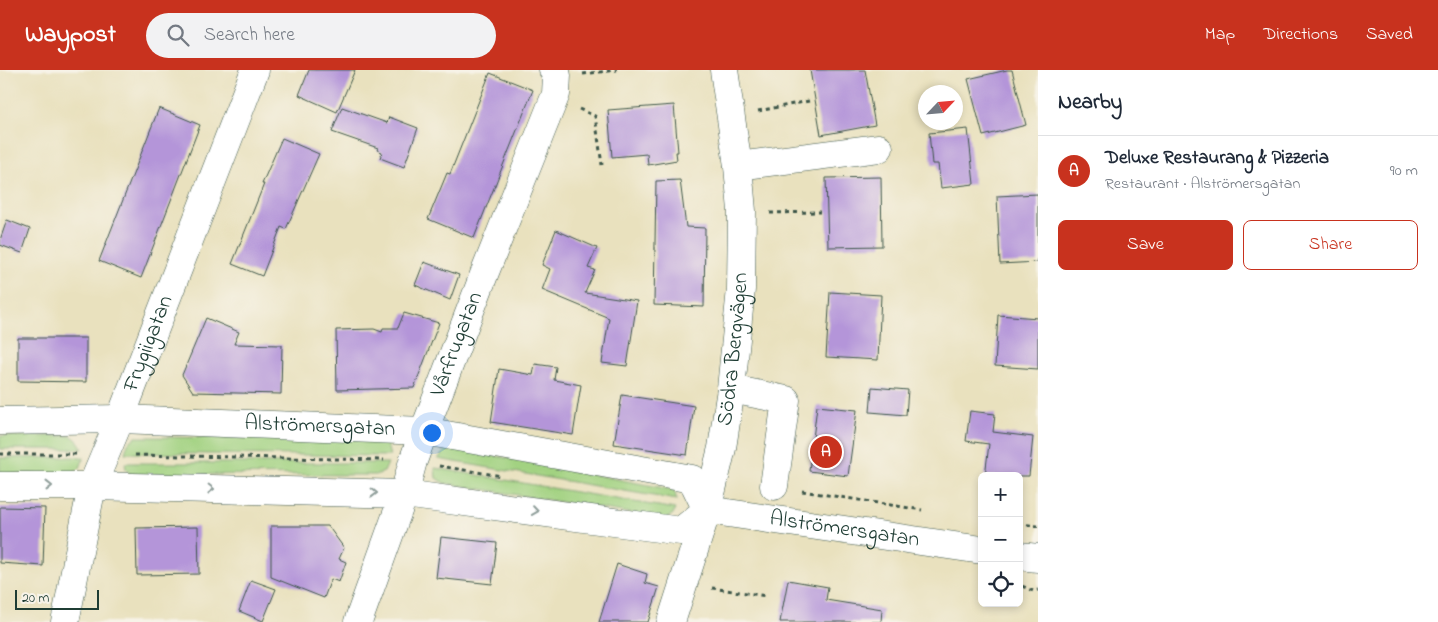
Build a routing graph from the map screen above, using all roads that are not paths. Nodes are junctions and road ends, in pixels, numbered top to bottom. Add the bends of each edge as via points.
1 (255, 70) edge
2 (553, 70) edge
3 (724, 70) edge
4 (879, 148) dead end
5 (738, 166) junction
6 (731, 389) junction
7 (120, 419) junction
8 (0, 421) edge
9 (424, 431) junction
10 (0, 486) edge
11 (92, 486) junction
12 (774, 486) road end
13 (404, 494) junction
14 (707, 510) junction
15 (978, 549) edge
16 (1023, 556) edge
17 (1038, 558) edge
18 (65, 622) edge
19 (358, 622) edge
20 (671, 622) edge

1 - 7 street, Frygiigatan
2 - 9 street, Vårfrugatan via 557,75 556,94
3 - 5 street, Södra Bergvägen
4 - 5 street
5 - 6 street, Södra Bergvägen via 742,211 741,289
6 - 12 street via 786,400
6 - 14 street, Södra Bergvägen via 722,448
7 - 8 street, Alströmersgatan
7 - 9 street, Alströmersgatan
7 - 11 street, Frygiigatan
9 - 13 street, Vårfrugatan
9 - 14 street, Alströmersgatan via 692,479
10 -> 11 street
11 -> 13 street
11 - 18 street, Frygiigatan
13 -> 14 street via 680,531
13 - 19 street, Vårfrugatan
14 - 15 street, Alströmersgatan
14 - 20 street, Södra Bergvägen
16 - 17 street

